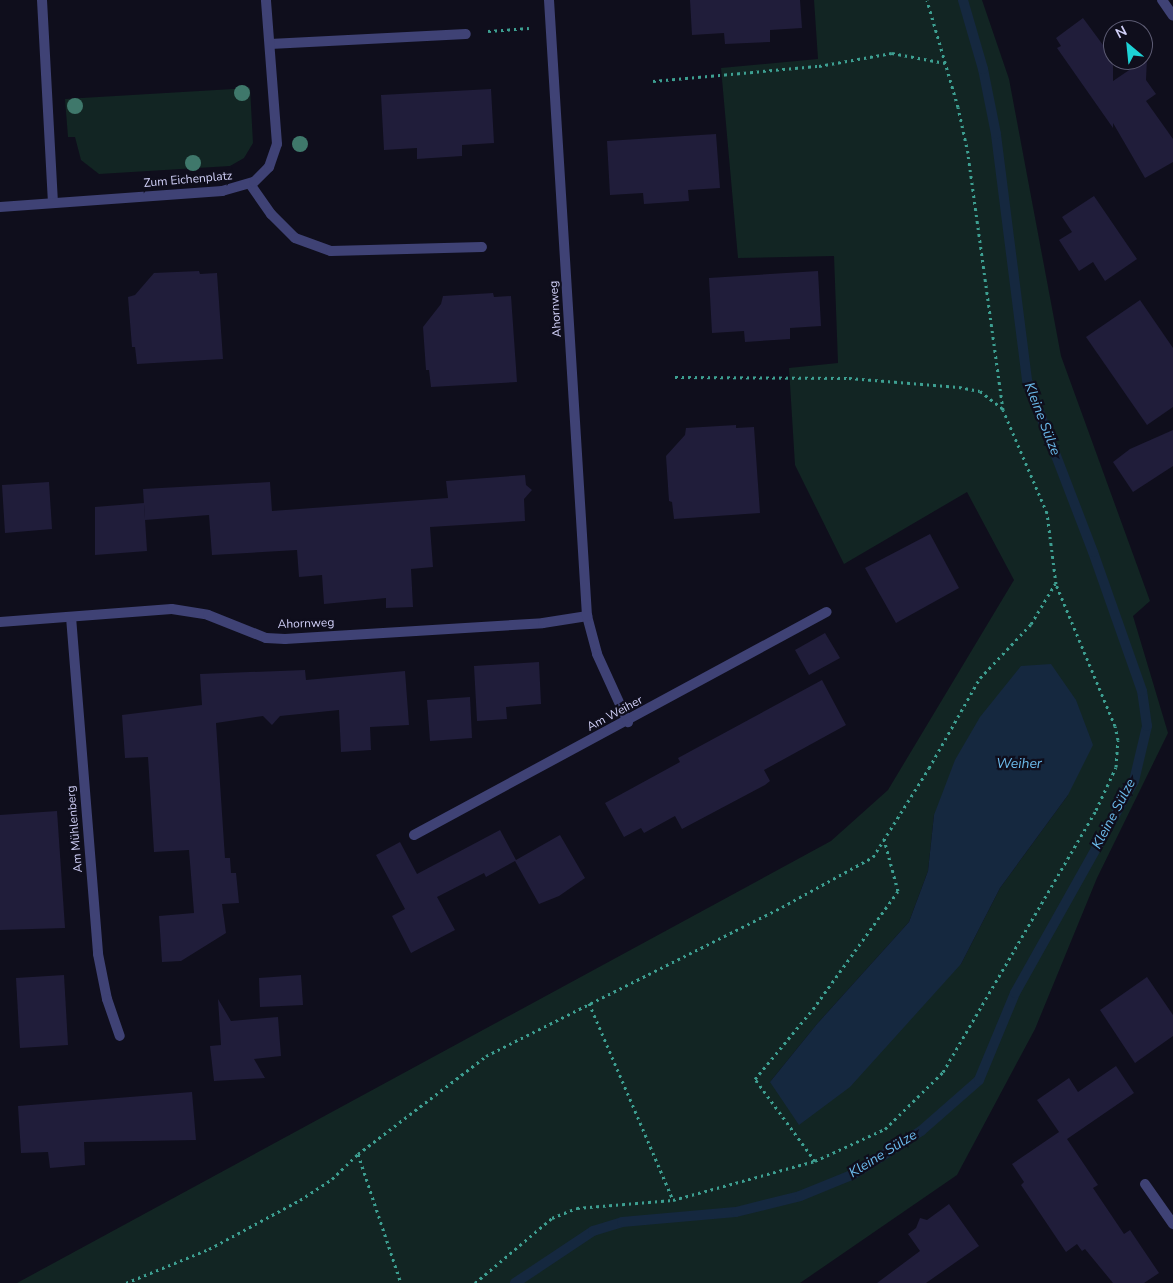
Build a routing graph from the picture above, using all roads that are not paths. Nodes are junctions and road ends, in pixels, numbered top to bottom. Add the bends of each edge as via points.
1 (42, 0) edge
2 (266, 0) edge
3 (549, 0) edge
4 (1162, 0) edge
5 (1173, 16) edge
6 (466, 34) dead end
7 (270, 44) junction
8 (250, 184) junction
9 (53, 202) junction
10 (0, 207) edge
11 (482, 247) dead end
12 (827, 612) dead end
13 (587, 616) junction
14 (71, 617) junction
15 (0, 622) edge
16 (628, 722) junction
17 (414, 835) dead end
18 (120, 1036) dead end
19 (1145, 1184) dead end
20 (1173, 1224) edge

1 - 9 street
2 - 7 street, Zum Eichenplatz
3 - 13 street, Ahornweg
4 - 5 street
6 - 7 street
7 - 8 street, Zum Eichenplatz via 277,144 269,167
8 - 9 street, Zum Eichenplatz via 222,191
8 - 11 street via 294,238 331,251
9 - 10 street, Zum Eichenplatz
12 - 16 street, Am Weiher
13 - 14 street, Ahornweg via 543,623 285,639 266,638 208,615 187,611
13 - 16 street, Ahornweg via 597,654
14 - 15 street, Ahornweg
14 - 18 street, Am Mühlenberg via 98,954 107,999
16 - 17 street, Am Weiher
19 - 20 street

